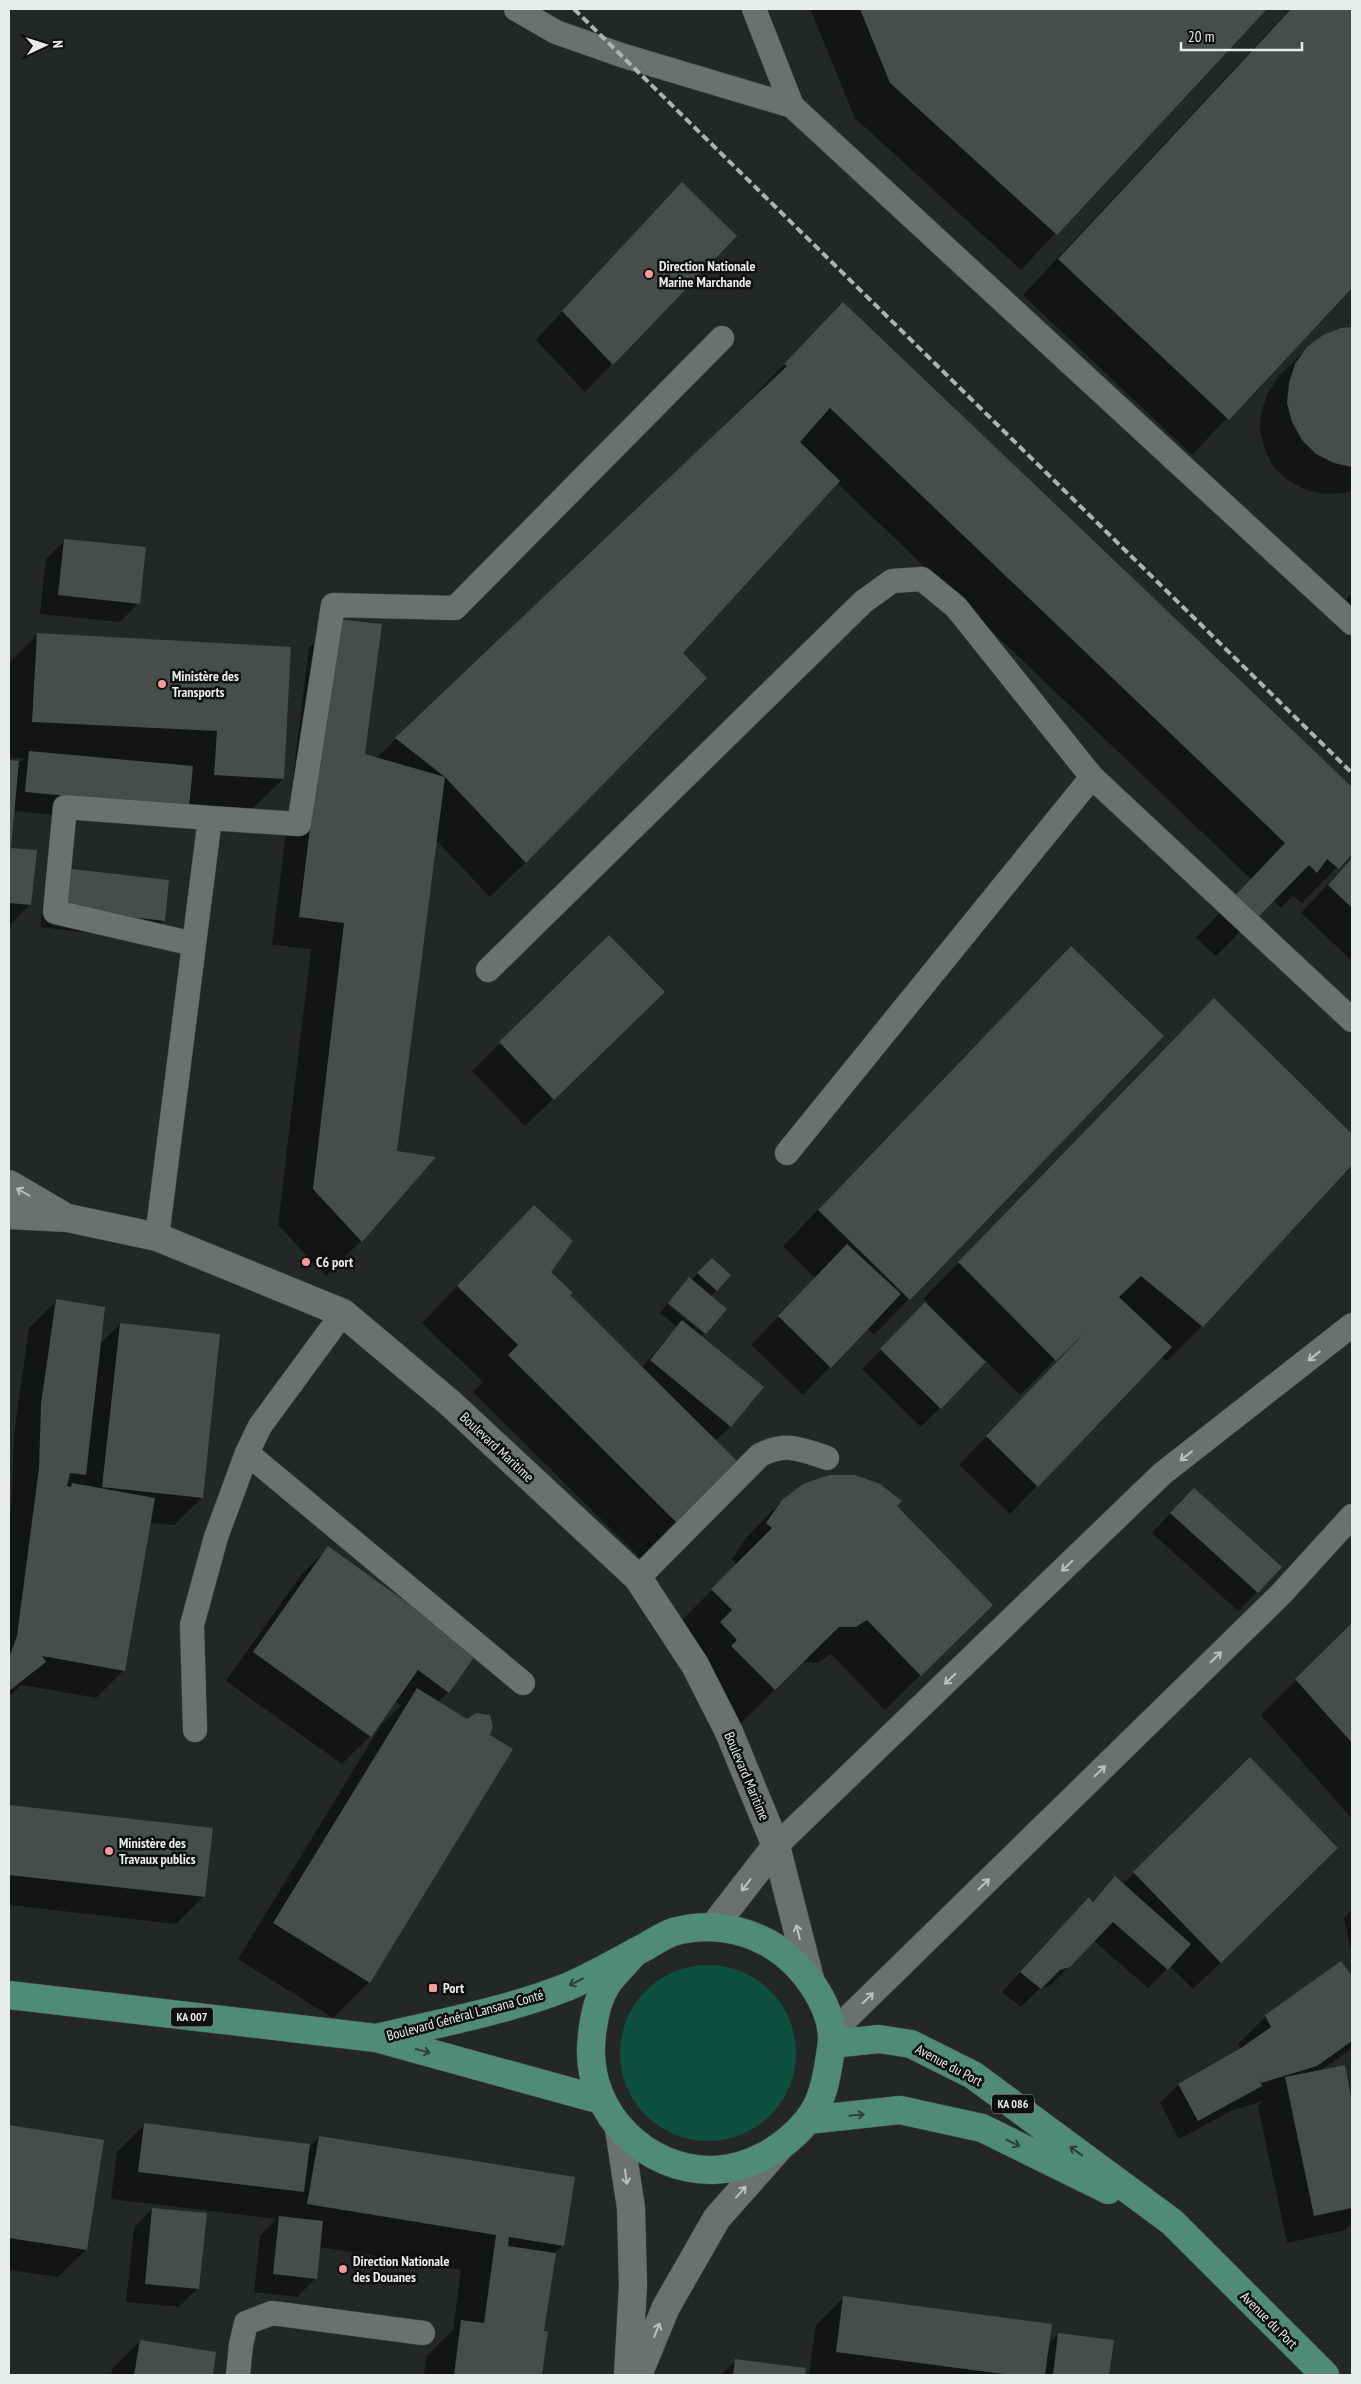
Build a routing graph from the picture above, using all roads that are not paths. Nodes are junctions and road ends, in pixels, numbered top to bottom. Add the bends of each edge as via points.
1 (516, 9) edge
2 (754, 9) edge
3 (792, 106) junction
4 (722, 338) dead end
5 (1352, 623) edge
6 (1092, 777) junction
7 (210, 818) junction
8 (194, 944) junction
9 (488, 970) dead end
10 (1352, 1020) edge
11 (787, 1153) dead end
12 (9, 1184) edge
13 (9, 1215) edge
14 (68, 1218) junction
15 (157, 1237) junction
16 (343, 1313) junction
17 (1352, 1325) edge
18 (247, 1453) junction
19 (827, 1458) dead end
20 (1352, 1516) edge
21 (638, 1578) junction
22 (524, 1683) dead end
23 (195, 1730) dead end
24 (776, 1846) junction
25 (714, 1926) junction
26 (635, 1952) junction
27 (810, 1979) junction
28 (9, 1995) edge
29 (376, 2038) junction
30 (832, 2038) junction
31 (601, 2100) junction
32 (808, 2120) junction
33 (619, 2129) junction
34 (782, 2146) junction
35 (1172, 2222) junction
36 (423, 2333) dead end
37 (238, 2375) edge
38 (628, 2375) edge
39 (638, 2375) edge
40 (1324, 2375) edge

1 - 3 lane via 556,32 621,55
2 - 3 lane
3 - 5 lane
4 - 7 lane via 455,608 333,605 298,824
6 - 9 lane via 956,607 922,579 892,581 863,602
6 - 10 lane
6 - 11 lane
7 - 8 lane
7 - 8 lane via 65,806 55,912
8 - 15 lane
14 -> 12 street, Boulevard Maritime
13 - 14 street, Boulevard Maritime
14 - 15 street, Boulevard Maritime
15 - 16 street, Boulevard Maritime
16 - 18 lane via 260,1426
16 - 21 street, Boulevard Maritime via 450,1403
17 -> 24 lane via 1162,1474
18 - 22 lane
18 - 23 lane via 216,1537 192,1625
19 - 21 lane via 793,1447 773,1448 760,1455
30 -> 20 lane via 1281,1594
21 - 24 street, Boulevard Maritime via 695,1665 729,1732
24 -> 25 street
27 -> 24 street, Boulevard Maritime
25 - 26 main road, Boulevard Général Lansana Conté via 672,1933
25 - 27 main road via 751,1934 784,1951
26 -> 29 main road, Boulevard Général Lansana Conté / KA 007 via 568,1986 501,2008
26 - 31 main road via 607,1984 592,2024 590,2067
27 - 30 main road
28 - 29 main road, Boulevard Général Lansana Conté / KA 007
29 -> 31 main road, Boulevard Général Lansana Conté / KA 007
30 - 32 main road via 825,2086
35 -> 30 main road, Avenue du Port / KA 086 via 972,2075 911,2044 879,2039
31 - 33 main road
32 - 34 main road
32 -> 35 main road, Avenue du Port / KA 086 via 900,2110 982,2128
33 - 34 main road via 645,2151 676,2165 713,2170 750,2163
33 -> 38 street via 632,2236
39 -> 34 street via 666,2307 717,2218
35 - 40 main road, Avenue du Port / KA 086
36 - 37 lane via 272,2313 246,2323

